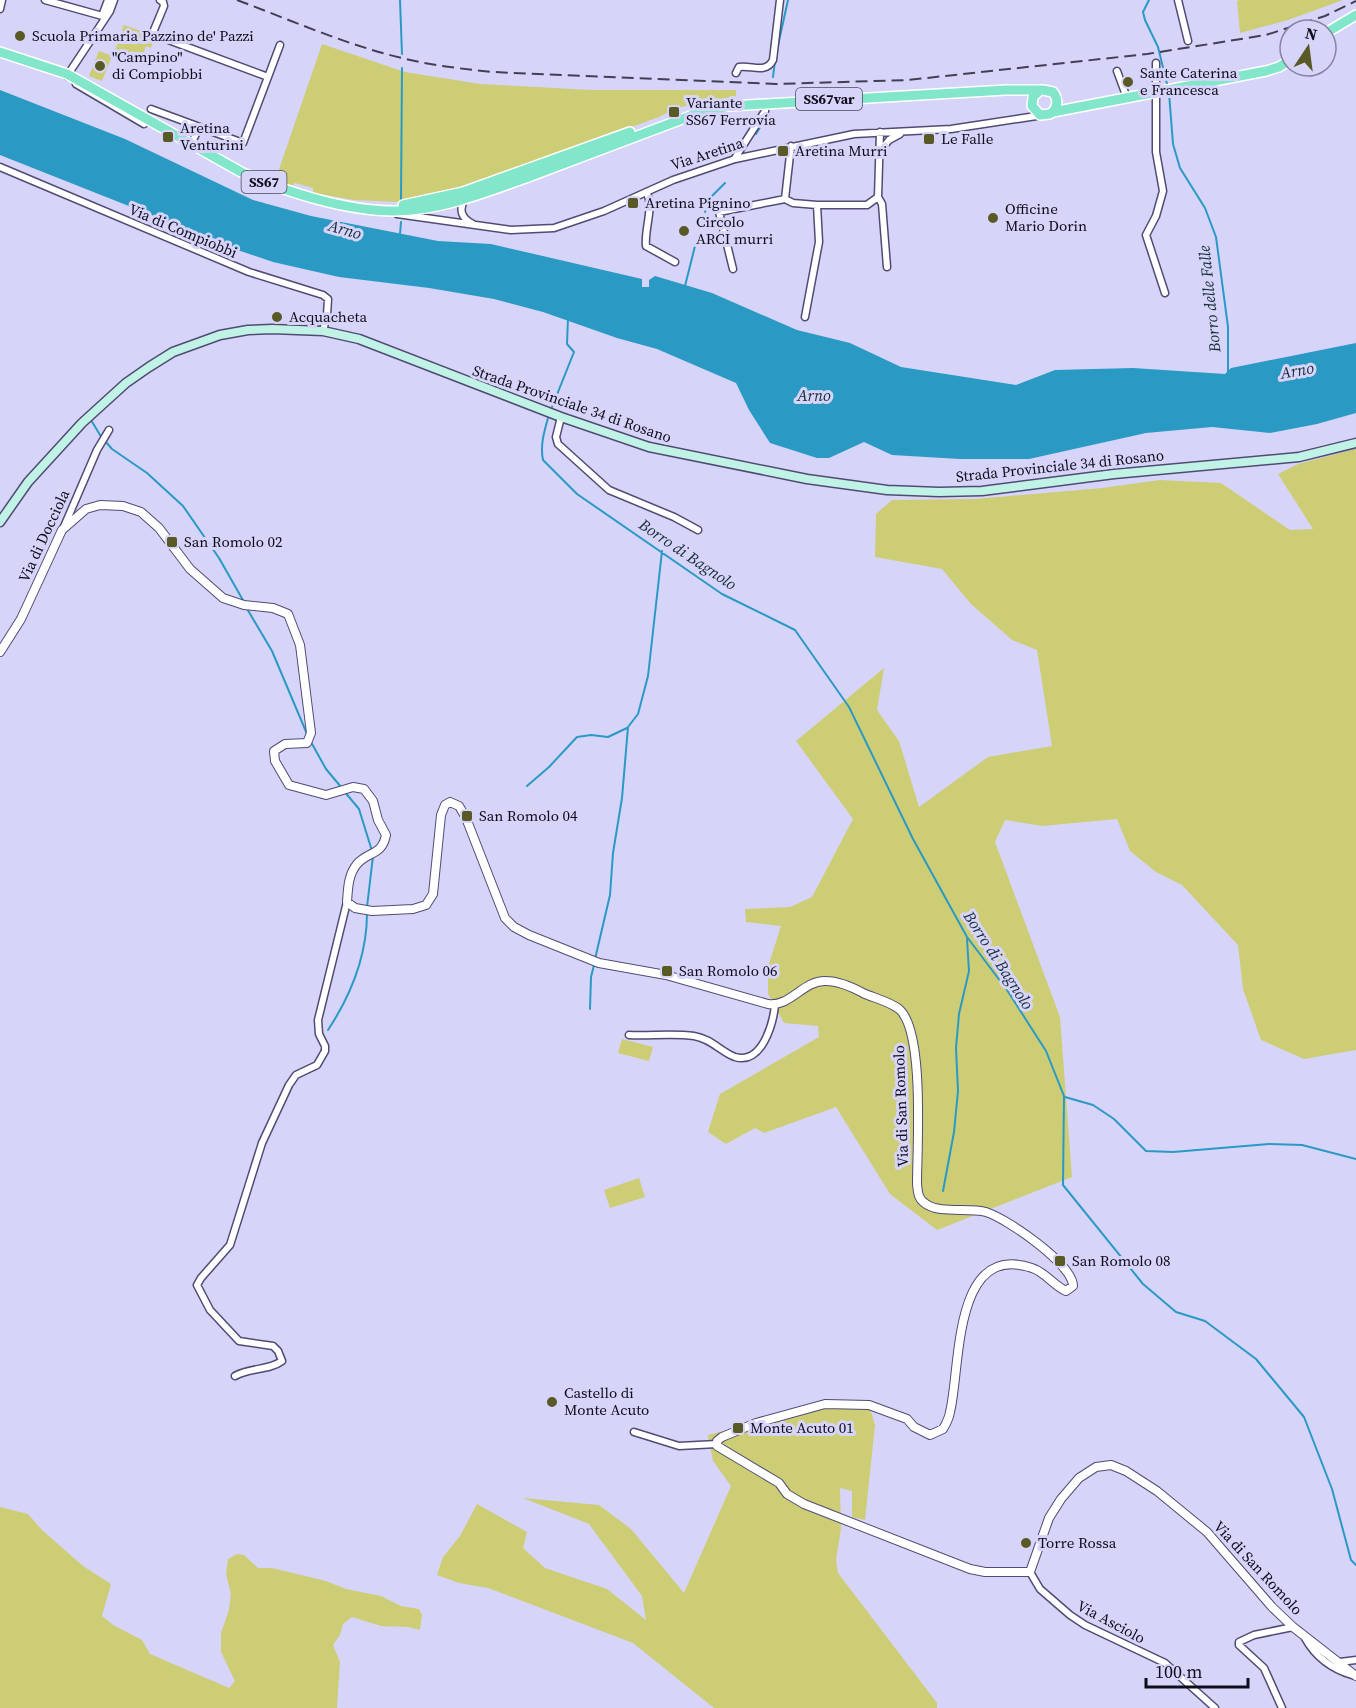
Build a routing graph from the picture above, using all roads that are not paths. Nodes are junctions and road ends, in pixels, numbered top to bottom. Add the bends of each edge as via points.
1 (2, 0) edge
2 (45, 0) edge
3 (108, 0) edge
4 (114, 0) edge
5 (160, 0) edge
6 (780, 0) edge
7 (1178, 0) edge
8 (0, 9) edge
9 (1356, 15) edge
10 (104, 17) junction
11 (1338, 26) edge
12 (1188, 41) dead end
13 (280, 45) dead end
14 (0, 52) edge
15 (1156, 63) dead end
16 (1278, 66) edge
17 (1118, 71) dead end
18 (736, 73) dead end
19 (67, 74) junction
20 (268, 77) junction
21 (1156, 88) junction
22 (1006, 90) junction
23 (1039, 91) junction
24 (1056, 97) junction
25 (1132, 97) junction
26 (1032, 104) junction
27 (1079, 108) junction
28 (151, 110) dead end
29 (765, 111) dead end
30 (1048, 114) junction
31 (693, 115) junction
32 (1022, 120) junction
33 (144, 124) dead end
34 (192, 125) junction
35 (199, 128) junction
36 (880, 132) junction
37 (909, 132) junction
38 (187, 142) junction
39 (791, 146) junction
40 (881, 151) junction
41 (735, 159) junction
42 (0, 167) edge
43 (481, 186) junction
44 (646, 192) junction
45 (878, 197) junction
46 (785, 199) junction
47 (464, 200) junction
48 (817, 205) junction
49 (353, 206) junction
50 (375, 210) junction
51 (480, 226) junction
52 (675, 262) dead end
53 (887, 267) dead end
54 (733, 269) dead end
55 (1166, 293) dead end
56 (805, 317) dead end
57 (322, 331) junction
58 (561, 417) junction
59 (109, 430) dead end
60 (1356, 443) edge
61 (0, 522) edge
62 (62, 530) junction
63 (698, 530) dead end
64 (0, 652) edge
65 (348, 902) junction
66 (775, 1005) junction
67 (629, 1035) dead end
68 (236, 1376) dead end
69 (634, 1432) dead end
70 (717, 1444) junction
71 (1030, 1572) junction
72 (1293, 1627) junction
73 (1303, 1635) junction
74 (1356, 1660) edge
75 (1340, 1662) junction
76 (1356, 1676) edge
77 (1215, 1708) edge
78 (1282, 1708) edge

1 - 8 street
2 - 10 street
3 - 10 street
4 - 10 street
5 - 20 street via 164,6 154,28 158,29 159,37
6 - 18 street via 770,66 743,66
7 - 12 street
9 - 11 main road
10 - 19 street
13 - 20 street
14 - 19 main road, Via Aretina / SS67
15 - 21 street
16 - 21 main road, Via Aretina via 1192,87
17 - 25 street
19 - 33 street, Via Aretina via 68,80
19 - 38 main road, Via Aretina / SS67
20 - 35 street via 243,143
21 - 25 main road, Via Aretina
21 - 55 street via 1156,152 1163,191 1146,235
22 - 23 main road, SS67var
22 - 26 main road, SS67var
22 - 31 main road, SS67var via 754,103
23 - 24 main road via 1048,90
23 - 26 main road
24 - 27 main road
24 - 30 main road via 1057,104
25 - 27 main road, Via Aretina
26 - 30 main road via 1036,112
26 - 32 street via 1029,117
27 - 30 main road, Via Aretina
28 - 34 street
29 - 41 street
30 - 32 street, Via Aretina
31 - 43 main road, SS67var via 658,122
31 - 47 main road, SS67var
32 - 37 street, Via Aretina
34 - 35 street
34 - 38 street
35 - 38 street
36 - 37 street, Via Aretina
36 - 39 street, Via Aretina
36 - 40 street
37 - 40 street via 889,140
38 - 49 main road, Via Aretina / SS67 via 269,184
39 - 41 street, Via Aretina
39 - 46 street
40 - 45 street
41 - 44 street, Via Aretina
42 - 57 street, Via di Compiobbi via 249,272 322,295 328,299 328,306
43 - 47 street
43 - 49 main road, SS67var via 421,202
44 - 51 street, Via Aretina via 560,227 511,230
44 - 52 street via 650,199 646,246
45 - 48 street via 867,205
45 - 53 street via 882,204
46 - 48 street
46 - 54 street via 719,212
47 - 50 main road, SS67var via 417,210
47 - 51 street via 463,215
48 - 56 street via 819,242
49 - 50 main road, Via Aretina / SS67var
50 - 51 street, Via Aretina
57 - 58 main road, Strada Provinciale 34 di Rosano via 359,339
57 - 61 main road, Strada Provinciale 34 di Rosano via 248,330 173,352 126,383 82,423 28,482
58 - 60 main road, Strada Provinciale 34 di Rosano via 678,454 864,487 939,492 982,491 1299,457
58 - 63 street via 558,444 591,476 609,490
59 - 62 street, Via di Docciola
62 - 64 street, Via di Docciola via 21,619
62 - 65 street via 86,509 100,505 141,512 159,528 190,569 223,598 288,614 300,645 311,732 307,743 285,744 274,751 275,761 289,785 326,795 364,789 386,835 378,852 356,865 348,883
65 - 66 street via 355,908 372,911 426,905 433,894 441,815 446,805 453,803 466,818 505,918 514,927 599,963 666,975
65 - 68 street via 318,1020 318,1034 325,1051 316,1065 296,1075 289,1085 262,1143 230,1245 197,1285 210,1310 240,1341 273,1346 278,1351 282,1361 273,1367
66 - 67 street via 774,1020 764,1043 744,1058 694,1036
66 - 70 street, Via di San Romolo via 825,981 898,1008 909,1021 913,1038 919,1198 938,1209 984,1211 996,1216 1025,1234 1062,1266 1071,1276 1073,1286 1066,1291 1032,1268 1013,1264 999,1264 984,1276 973,1292 962,1322 950,1412 943,1429 930,1435 907,1419 869,1405 825,1404 756,1423 722,1437
69 - 70 street via 679,1446
70 - 71 street via 779,1483 787,1494 822,1512 970,1569
71 - 72 street, Via di San Romolo via 1049,1518 1061,1499 1079,1478 1096,1467 1111,1465 1157,1491 1208,1532
71 - 77 street, Via Asciolo via 1040,1589 1070,1615 1166,1663
72 - 73 street, Via di San Romolo
72 - 78 street via 1239,1642 1264,1668
73 - 75 street, Via di San Romolo
73 - 76 street, Via di San Romolo via 1323,1660
74 - 75 street
75 - 76 street, Via di San Romolo

